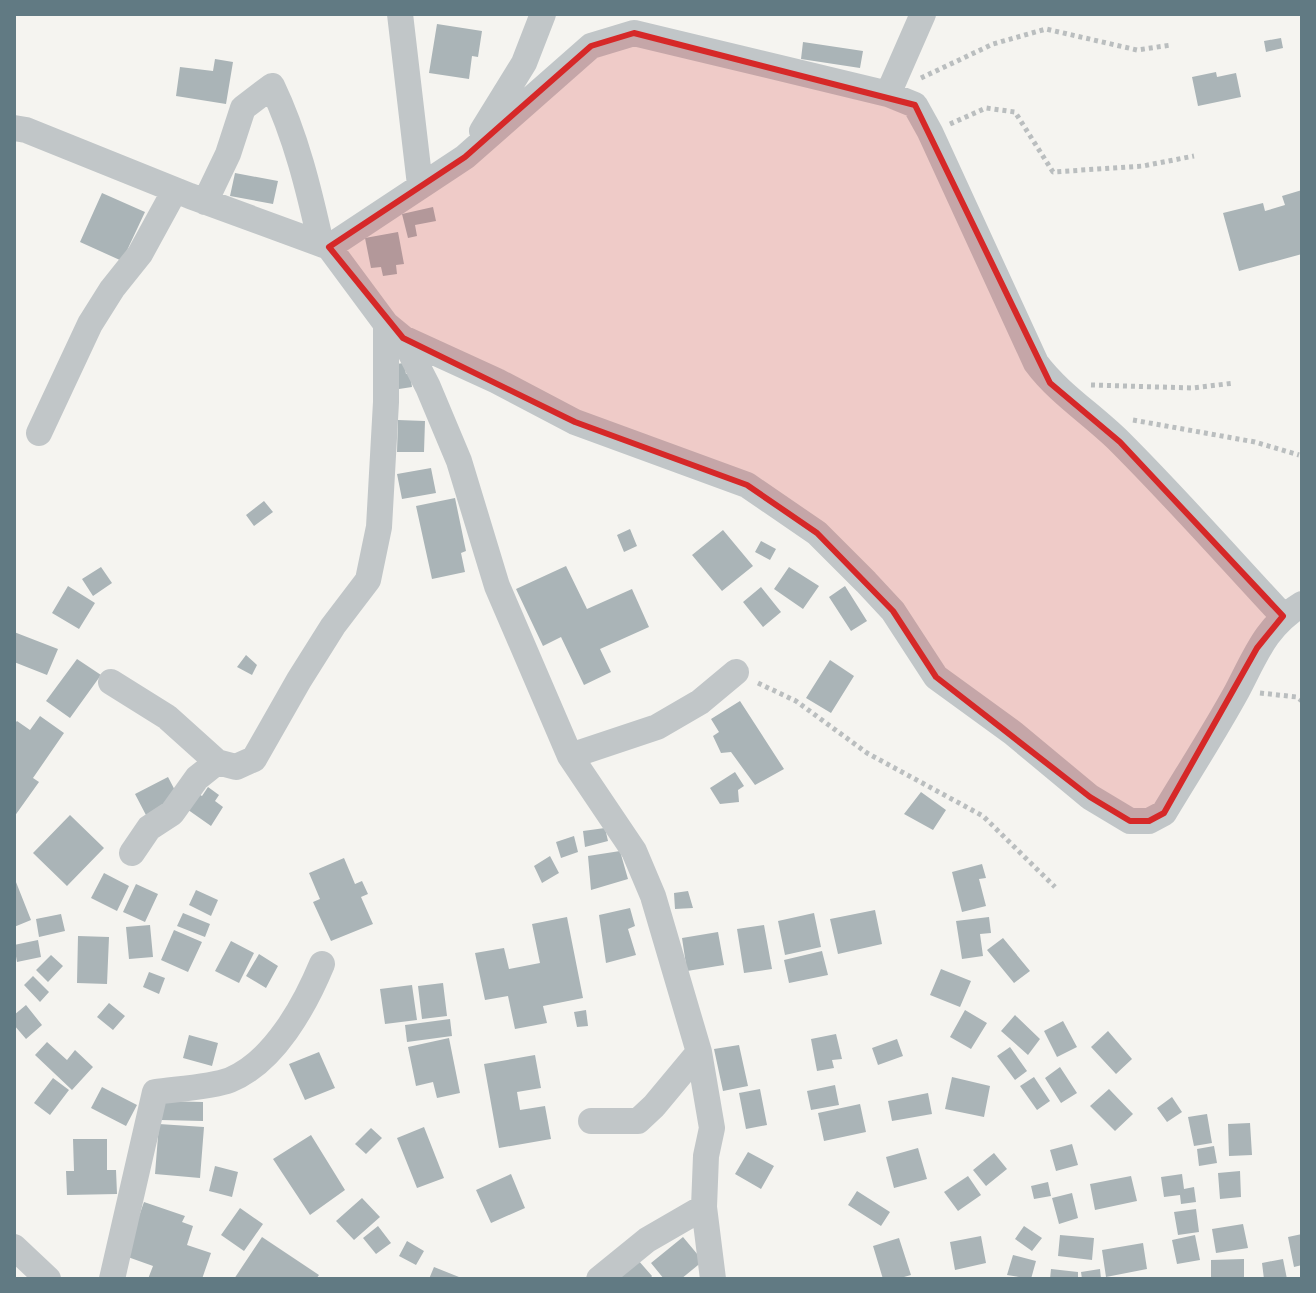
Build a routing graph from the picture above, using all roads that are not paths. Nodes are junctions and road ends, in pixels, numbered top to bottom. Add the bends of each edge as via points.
1 (400, 14) edge
2 (543, 14) edge
3 (928, 15) edge
4 (888, 94) junction
5 (14, 128) edge
6 (465, 157) junction
7 (420, 185) junction
8 (175, 190) junction
9 (205, 202) junction
10 (325, 246) junction
11 (394, 331) junction
12 (39, 433) dead end
13 (1292, 610) edge
14 (736, 672) road end
15 (111, 682) dead end
16 (570, 756) junction
17 (217, 762) junction
18 (132, 853) dead end
19 (322, 964) dead end
20 (699, 1052) junction
21 (591, 1121) dead end
22 (704, 1207) junction
23 (14, 1247) edge
24 (48, 1279) edge
25 (112, 1279) edge
26 (599, 1279) edge
27 (713, 1279) edge

1 - 7 street
2 - 6 street via 524,63
3 - 4 street
4 - 6 street via 634,33 591,46
4 - 13 street via 915,105 1050,383 1085,409
5 - 8 street
6 - 7 street
7 - 10 street
8 - 9 street
8 - 12 street via 140,254 90,324
9 - 10 street
9 - 10 street via 243,108 272,86
10 - 11 street
11 - 13 street via 575,422 747,485 817,533 866,582 893,611 936,677 1090,797 1130,821 1149,821 1164,813 1257,648
11 - 16 street via 428,387 459,461 497,586
11 - 17 street via 379,527 368,580 333,626 254,759 236,767
14 - 16 street via 700,702 657,727
15 - 17 street via 167,717
16 - 20 street via 634,851 653,896
17 - 18 street via 197,778 172,813 149,828
19 - 25 street via 300,1012 255,1064 229,1080 155,1092
20 - 21 street via 638,1121
20 - 22 street via 712,1128
22 - 26 street via 647,1240
22 - 27 street
23 - 24 street

